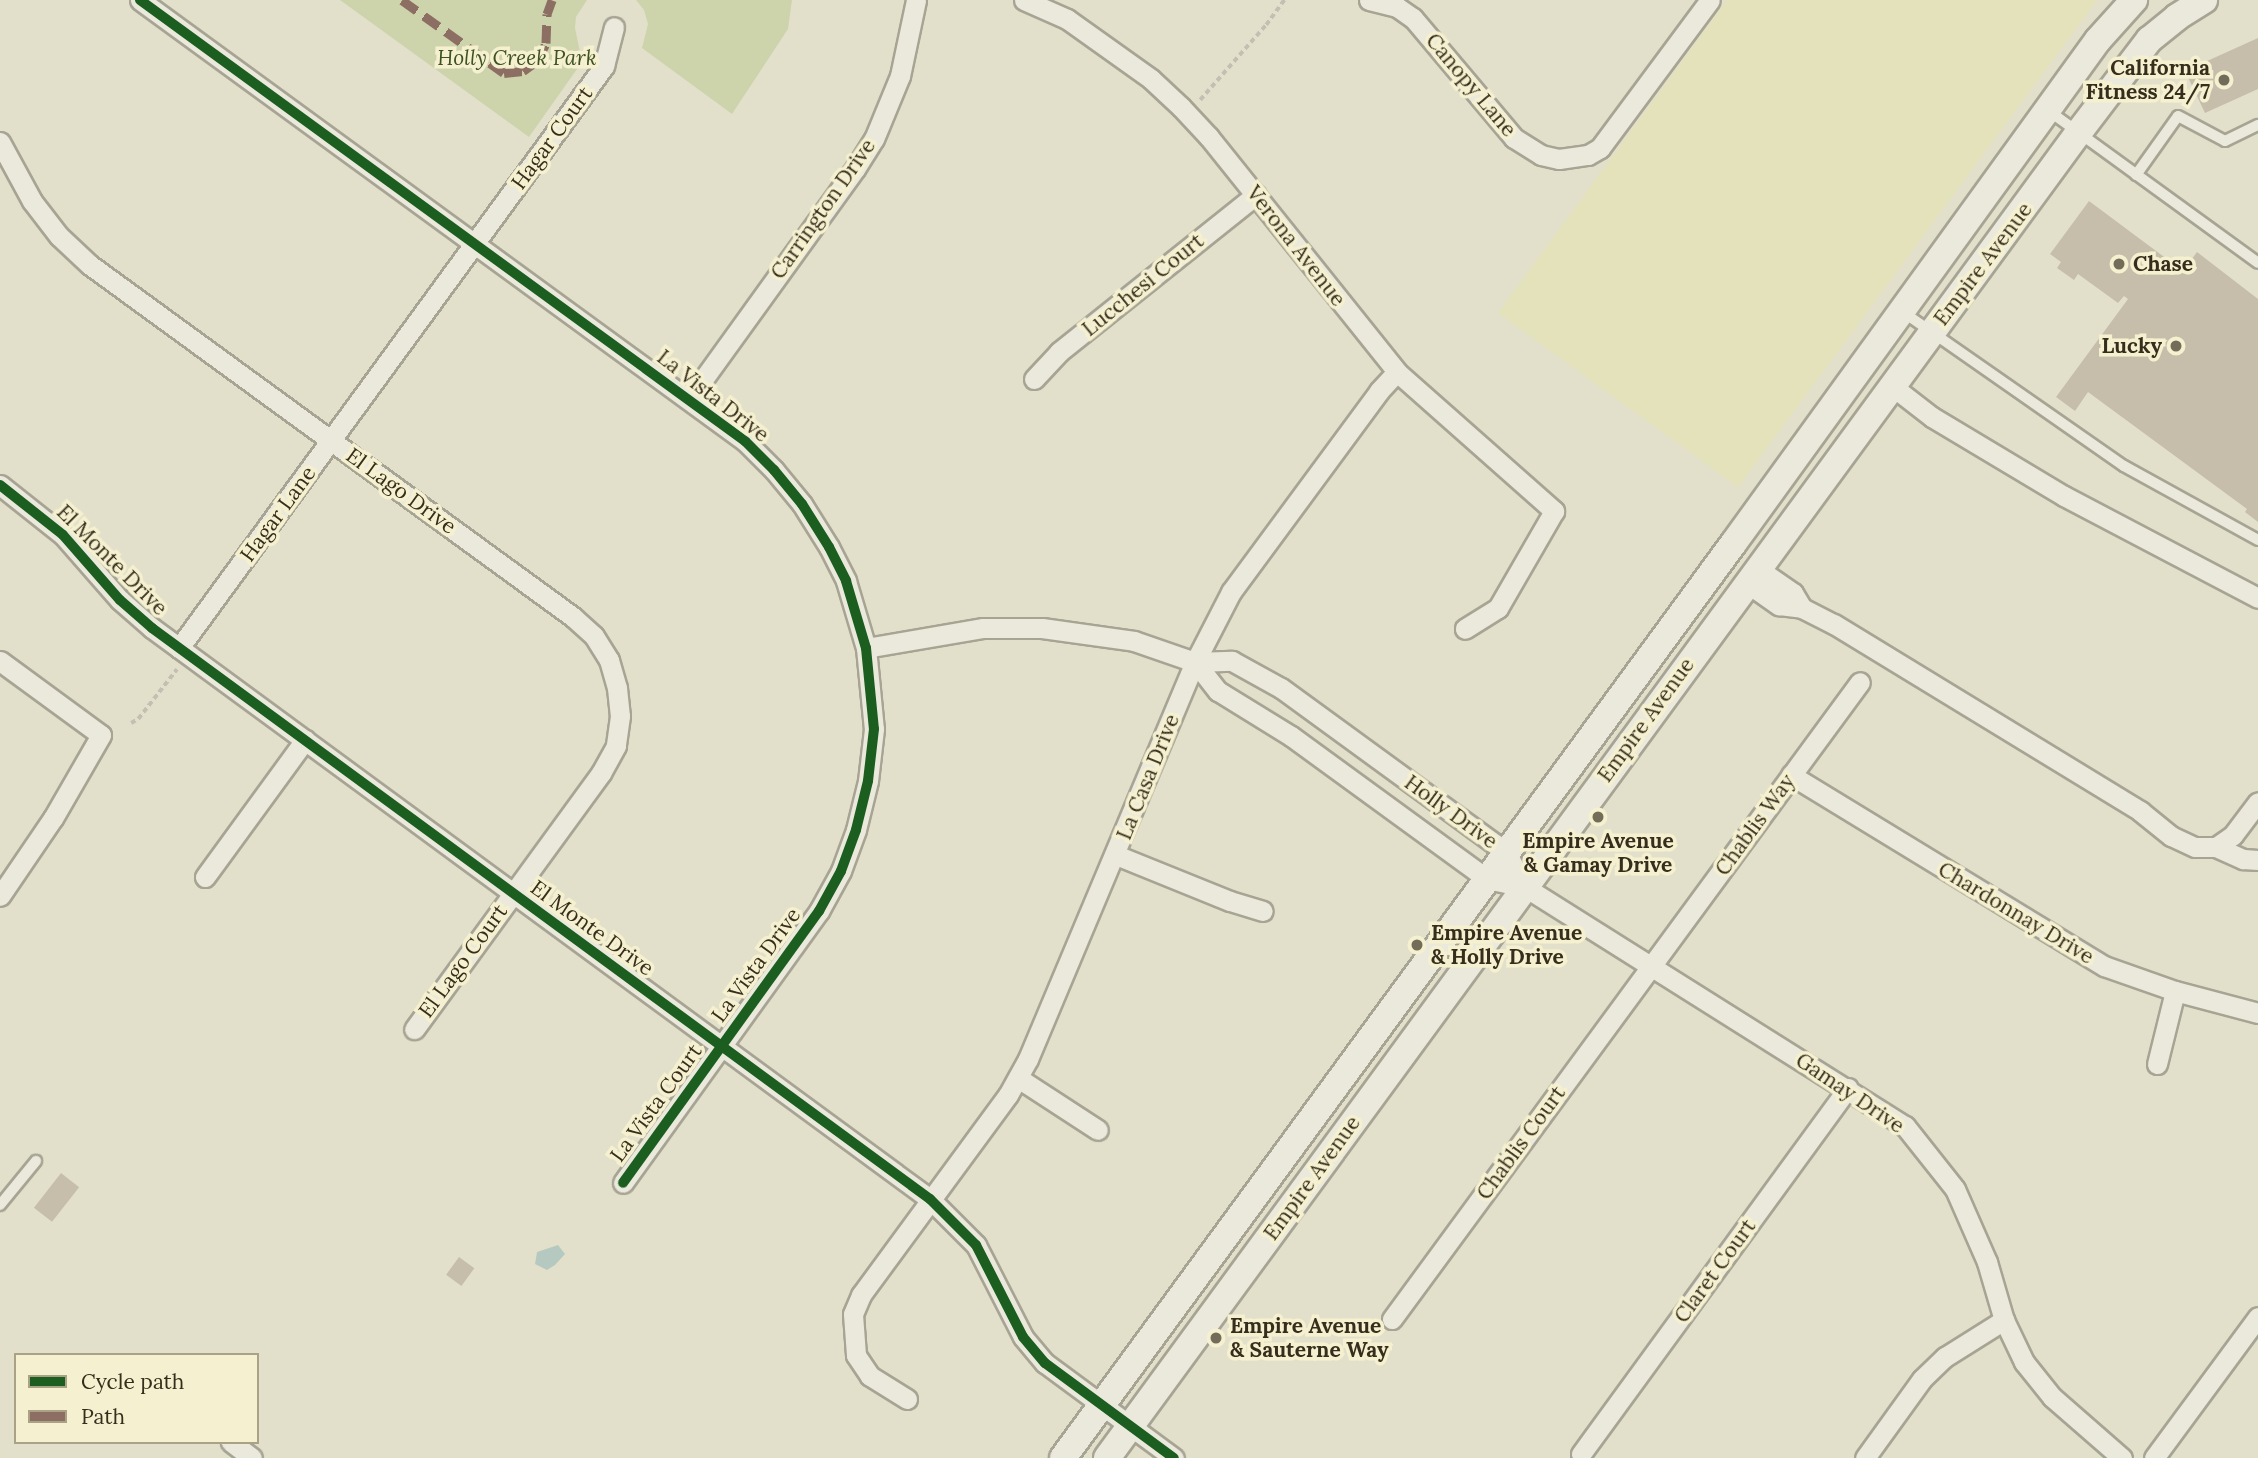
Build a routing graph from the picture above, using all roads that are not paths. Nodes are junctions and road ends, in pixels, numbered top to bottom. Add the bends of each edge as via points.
1 (140, 0) edge
2 (916, 0) edge
3 (1024, 0) edge
4 (1369, 0) edge
5 (1710, 0) edge
6 (2134, 0) edge
7 (2204, 0) edge
8 (614, 27) dead end
9 (2048, 109) junction
10 (2258, 125) edge
11 (2079, 132) junction
12 (0, 142) edge
13 (2136, 175) junction
14 (1255, 195) junction
15 (475, 243) junction
16 (2258, 263) edge
17 (1900, 310) junction
18 (1931, 333) junction
19 (1397, 372) junction
20 (1034, 379) dead end
21 (1892, 386) junction
22 (689, 399) junction
23 (331, 440) junction
24 (1797, 455) junction
25 (0, 485) edge
26 (2258, 540) edge
27 (1752, 575) junction
28 (2258, 598) edge
29 (1465, 629) dead end
30 (179, 648) junction
31 (866, 648) junction
32 (0, 661) edge
33 (1195, 662) junction
34 (1860, 682) dead end
35 (305, 740) junction
36 (1791, 775) junction
37 (2258, 802) edge
38 (2216, 847) junction
39 (1506, 852) junction
40 (1116, 855) junction
41 (2258, 860) edge
42 (205, 877) dead end
43 (1487, 879) junction
44 (1525, 887) junction
45 (512, 894) junction
46 (0, 896) edge
47 (1262, 911) dead end
48 (1650, 968) junction
49 (2175, 991) junction
50 (2258, 1013) edge
51 (414, 1029) dead end
52 (721, 1046) junction
53 (2157, 1064) dead end
54 (1018, 1078) junction
55 (1848, 1088) junction
56 (1098, 1130) dead end
57 (36, 1161) dead end
58 (622, 1183) dead end
59 (930, 1199) junction
60 (0, 1205) edge
61 (2258, 1317) edge
62 (1392, 1319) dead end
63 (2004, 1320) junction
64 (907, 1399) dead end
65 (1101, 1405) junction
66 (1130, 1426) junction
67 (233, 1444) edge
68 (1581, 1454) dead end
69 (252, 1458) edge
70 (1063, 1458) edge
71 (1107, 1458) edge
72 (1174, 1458) edge
73 (1865, 1458) edge
74 (2122, 1458) edge
75 (2154, 1458) edge

1 - 15 street, La Vista Drive
2 - 22 street, Carrington Drive via 900,76 874,138
3 - 14 street, Verona Avenue via 1067,19 1150,79 1209,136
4 - 5 street, Canopy Lane via 1413,18 1514,138 1541,155 1559,159 1588,155 1600,148
6 - 9 main road, Empire Avenue
7 - 11 main road, Empire Avenue via 2149,40
8 - 15 street, Hagar Court via 604,66
9 - 11 lane
9 - 17 main road, Empire Avenue
10 - 13 lane via 2225,141 2178,116
11 - 13 lane
11 - 18 main road, Empire Avenue
12 - 23 street, El Lago Drive via 32,201 90,265
13 - 16 lane
14 - 19 street, Verona Avenue
14 - 20 street, Lucchesi Court via 1059,352
15 - 22 street, La Vista Drive
15 - 23 street, Hagar Lane
17 - 18 lane
17 - 24 main road, Empire Avenue
18 - 21 main road, Empire Avenue
18 - 26 lane via 2124,466
19 - 29 street, Verona Avenue via 1554,511 1497,608
19 - 33 street, La Casa Drive via 1231,592
21 - 27 main road, Empire Avenue
21 - 28 street via 1932,417 2064,496
22 - 31 street, La Vista Drive via 744,441 802,504 846,581
23 - 30 street, Hagar Lane
23 - 45 street, El Lago Drive via 573,617 594,636 609,660 618,697 616,746
24 - 27 main road via 1781,498 1738,559
24 - 39 main road, Empire Avenue
25 - 30 street, El Monte Drive via 63,535 134,615
27 - 38 street via 1779,605 1802,608 2140,811 2171,836 2195,846
27 - 44 main road, Empire Avenue
30 - 35 street, El Monte Drive
31 - 33 street, Holly Drive via 984,628 1042,628 1134,641
31 - 52 street, La Vista Drive via 872,742 856,830 819,911
32 - 46 street via 101,735
33 - 39 street, Holly Drive via 1232,661 1281,688
33 - 40 street, La Casa Drive
33 - 43 street, Holly Drive via 1218,691 1291,736
34 - 36 street, Chablis Way
35 - 42 street
35 - 45 street, El Monte Drive
36 - 48 street, Chablis Way
36 - 49 street, Chardonnay Drive via 2104,966
37 - 38 street via 2233,835
38 - 41 street
39 - 43 main road, Empire Avenue
39 - 44 street, Holly Drive
40 - 47 street
40 - 54 street, La Casa Drive
43 - 44 street, Holly Drive
43 - 65 main road, Empire Avenue
44 - 48 street, Gamay Drive
44 - 66 main road, Empire Avenue
45 - 51 street, El Lago Court
45 - 52 street, El Monte Drive
48 - 55 street, Gamay Drive
48 - 62 street, Chablis Court
49 - 50 street, Chardonnay Drive
49 - 53 street
52 - 58 street, La Vista Court
52 - 59 street, El Monte Drive
54 - 56 street
54 - 59 street, La Casa Drive
55 - 63 street, Gamay Drive via 1905,1126 1955,1189 1987,1262
55 - 68 street, Claret Court
57 - 60 lane
59 - 64 street, La Casa Drive via 861,1294 853,1314 856,1355 870,1376
59 - 65 street, El Monte Drive via 976,1245 1023,1337 1045,1363
61 - 75 street
63 - 73 street via 1945,1357 1922,1379
63 - 74 street, Gamay Drive via 2024,1362 2052,1397
65 - 66 street, El Monte Drive
65 - 70 main road, Empire Avenue
66 - 71 main road, Empire Avenue
66 - 72 street, El Monte Drive
67 - 69 street

